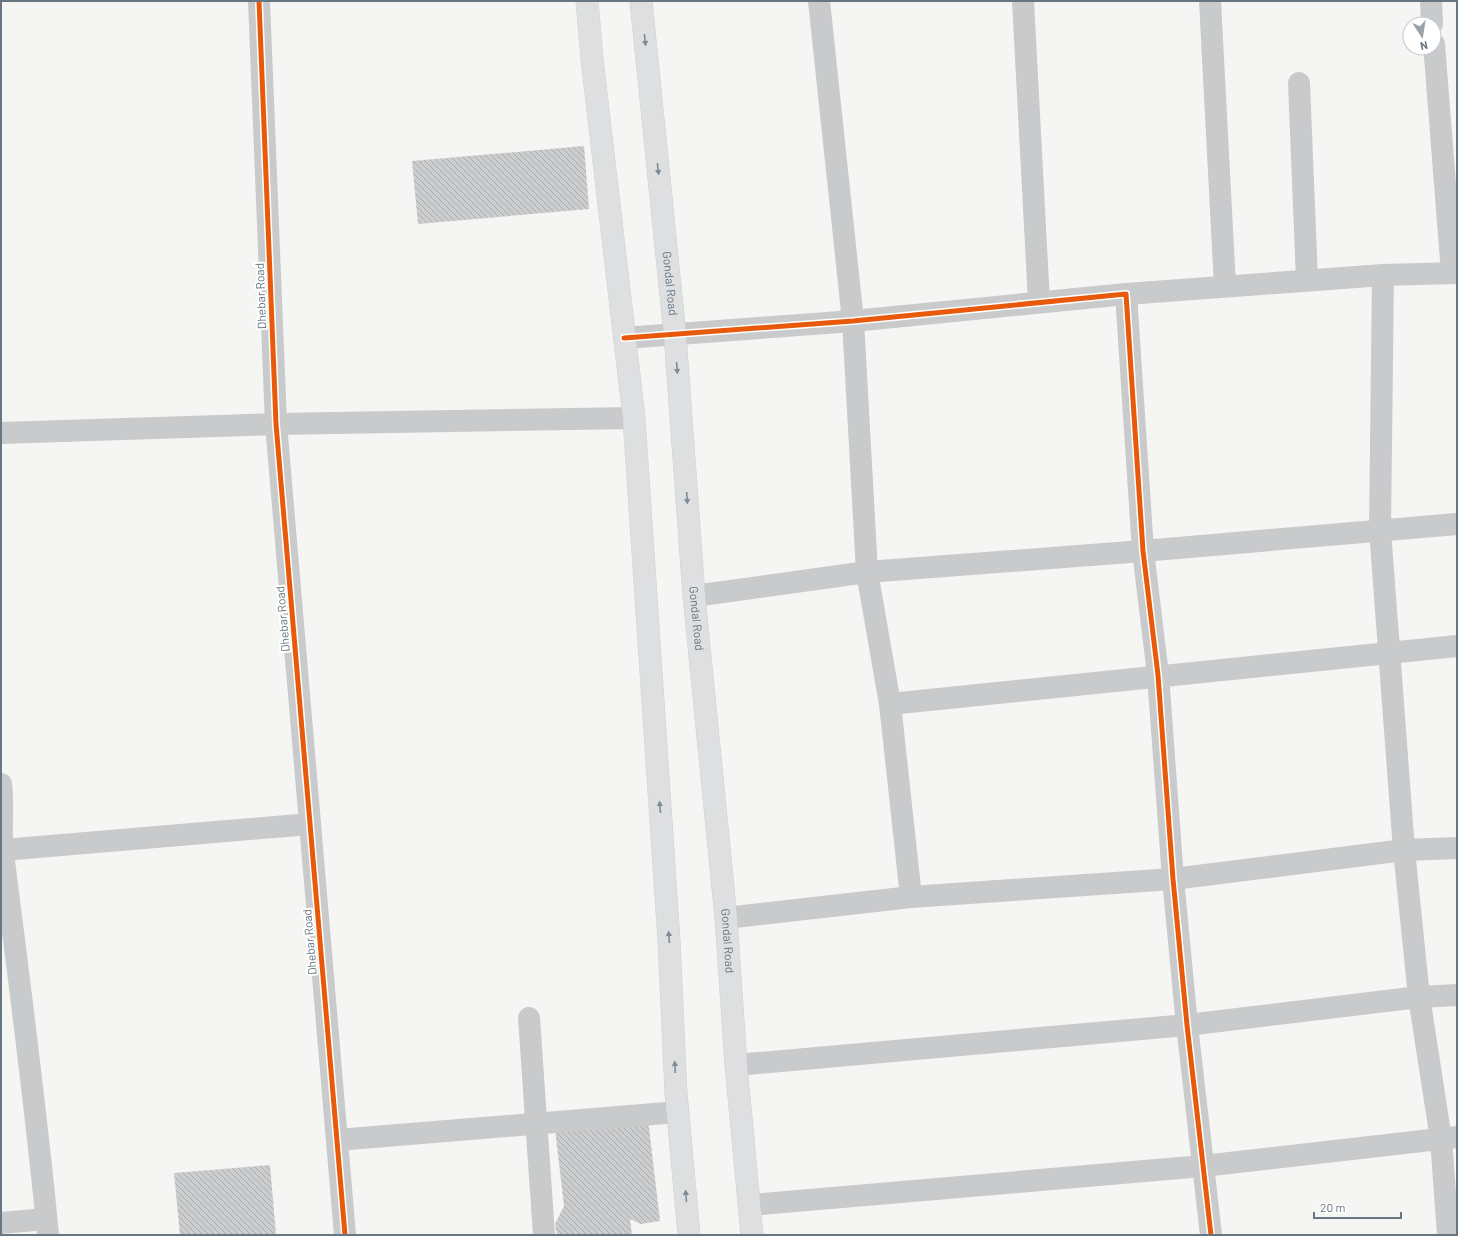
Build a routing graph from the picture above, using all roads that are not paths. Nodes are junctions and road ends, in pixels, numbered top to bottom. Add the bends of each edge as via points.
1 (259, 1) edge
2 (587, 1) edge
3 (641, 1) edge
4 (819, 1) edge
5 (1023, 1) edge
6 (1210, 1) edge
7 (1431, 1) edge
8 (1432, 16) edge
9 (1435, 56) edge
10 (1299, 83) dead end
11 (1454, 273) edge
12 (1384, 275) junction
13 (1306, 280) junction
14 (1225, 286) junction
15 (1126, 294) junction
16 (1039, 302) junction
17 (853, 321) junction
18 (675, 335) junction
19 (624, 338) junction
20 (634, 418) junction
21 (276, 424) junction
22 (1, 433) edge
23 (1457, 524) edge
24 (1380, 530) junction
25 (1143, 551) junction
26 (867, 572) junction
27 (694, 596) junction
28 (1457, 646) edge
29 (1390, 653) junction
30 (1158, 675) junction
31 (890, 704) junction
32 (2, 792) edge
33 (310, 824) junction
34 (1457, 848) edge
35 (3, 850) junction
36 (1404, 850) junction
37 (1173, 879) junction
38 (911, 897) junction
39 (726, 918) junction
40 (1457, 994) edge
41 (1419, 997) junction
42 (529, 1018) dead end
43 (1187, 1026) junction
44 (736, 1065) junction
45 (678, 1112) junction
46 (536, 1124) junction
47 (1449, 1138) edge
48 (337, 1140) junction
49 (1203, 1166) junction
50 (750, 1205) junction
51 (1, 1223) edge
52 (47, 1227) edge
53 (345, 1235) edge
54 (544, 1235) edge
55 (689, 1235) edge
56 (752, 1235) edge
57 (1211, 1235) edge
58 (1448, 1235) edge

1 - 21 street, Dhebar Road
2 - 19 main road
3 -> 18 main road, Gondal Road
4 - 17 street
5 - 16 street
6 - 14 street
7 - 8 street
9 - 11 street
10 - 13 street
11 - 12 street
12 - 13 street
12 - 24 street
13 - 14 street
14 - 15 street
15 - 16 street
15 - 25 street
16 - 17 street
17 - 18 street
17 - 26 street
18 - 19 street
18 -> 27 main road, Gondal Road
19 - 20 main road
20 - 21 street
45 -> 20 main road
21 - 22 street
21 - 33 street, Dhebar Road
23 - 24 street
24 - 25 street
24 - 29 street
25 - 26 street
25 - 30 street
26 - 27 street
26 - 31 street
27 - 39 main road, Gondal Road
28 - 29 street
29 - 30 street
29 - 36 street
30 - 31 street
30 - 37 street
31 - 38 street
32 - 35 street
33 - 35 street
33 - 48 street, Dhebar Road
34 - 36 street
35 - 52 street via 33,1087
36 - 37 street
36 - 41 street
37 - 38 street
37 - 43 street
38 - 39 street
39 - 44 main road, Gondal Road
40 - 41 street
41 - 43 street
41 - 47 street
42 - 46 street
43 - 44 street
43 - 49 street
44 - 50 main road, Gondal Road
45 - 46 street
55 -> 45 main road
46 - 48 street
46 - 54 street
47 - 49 street
47 - 58 street
48 - 53 street, Dhebar Road
49 - 50 street
49 - 57 street
50 - 56 main road, Gondal Road
51 - 52 street

